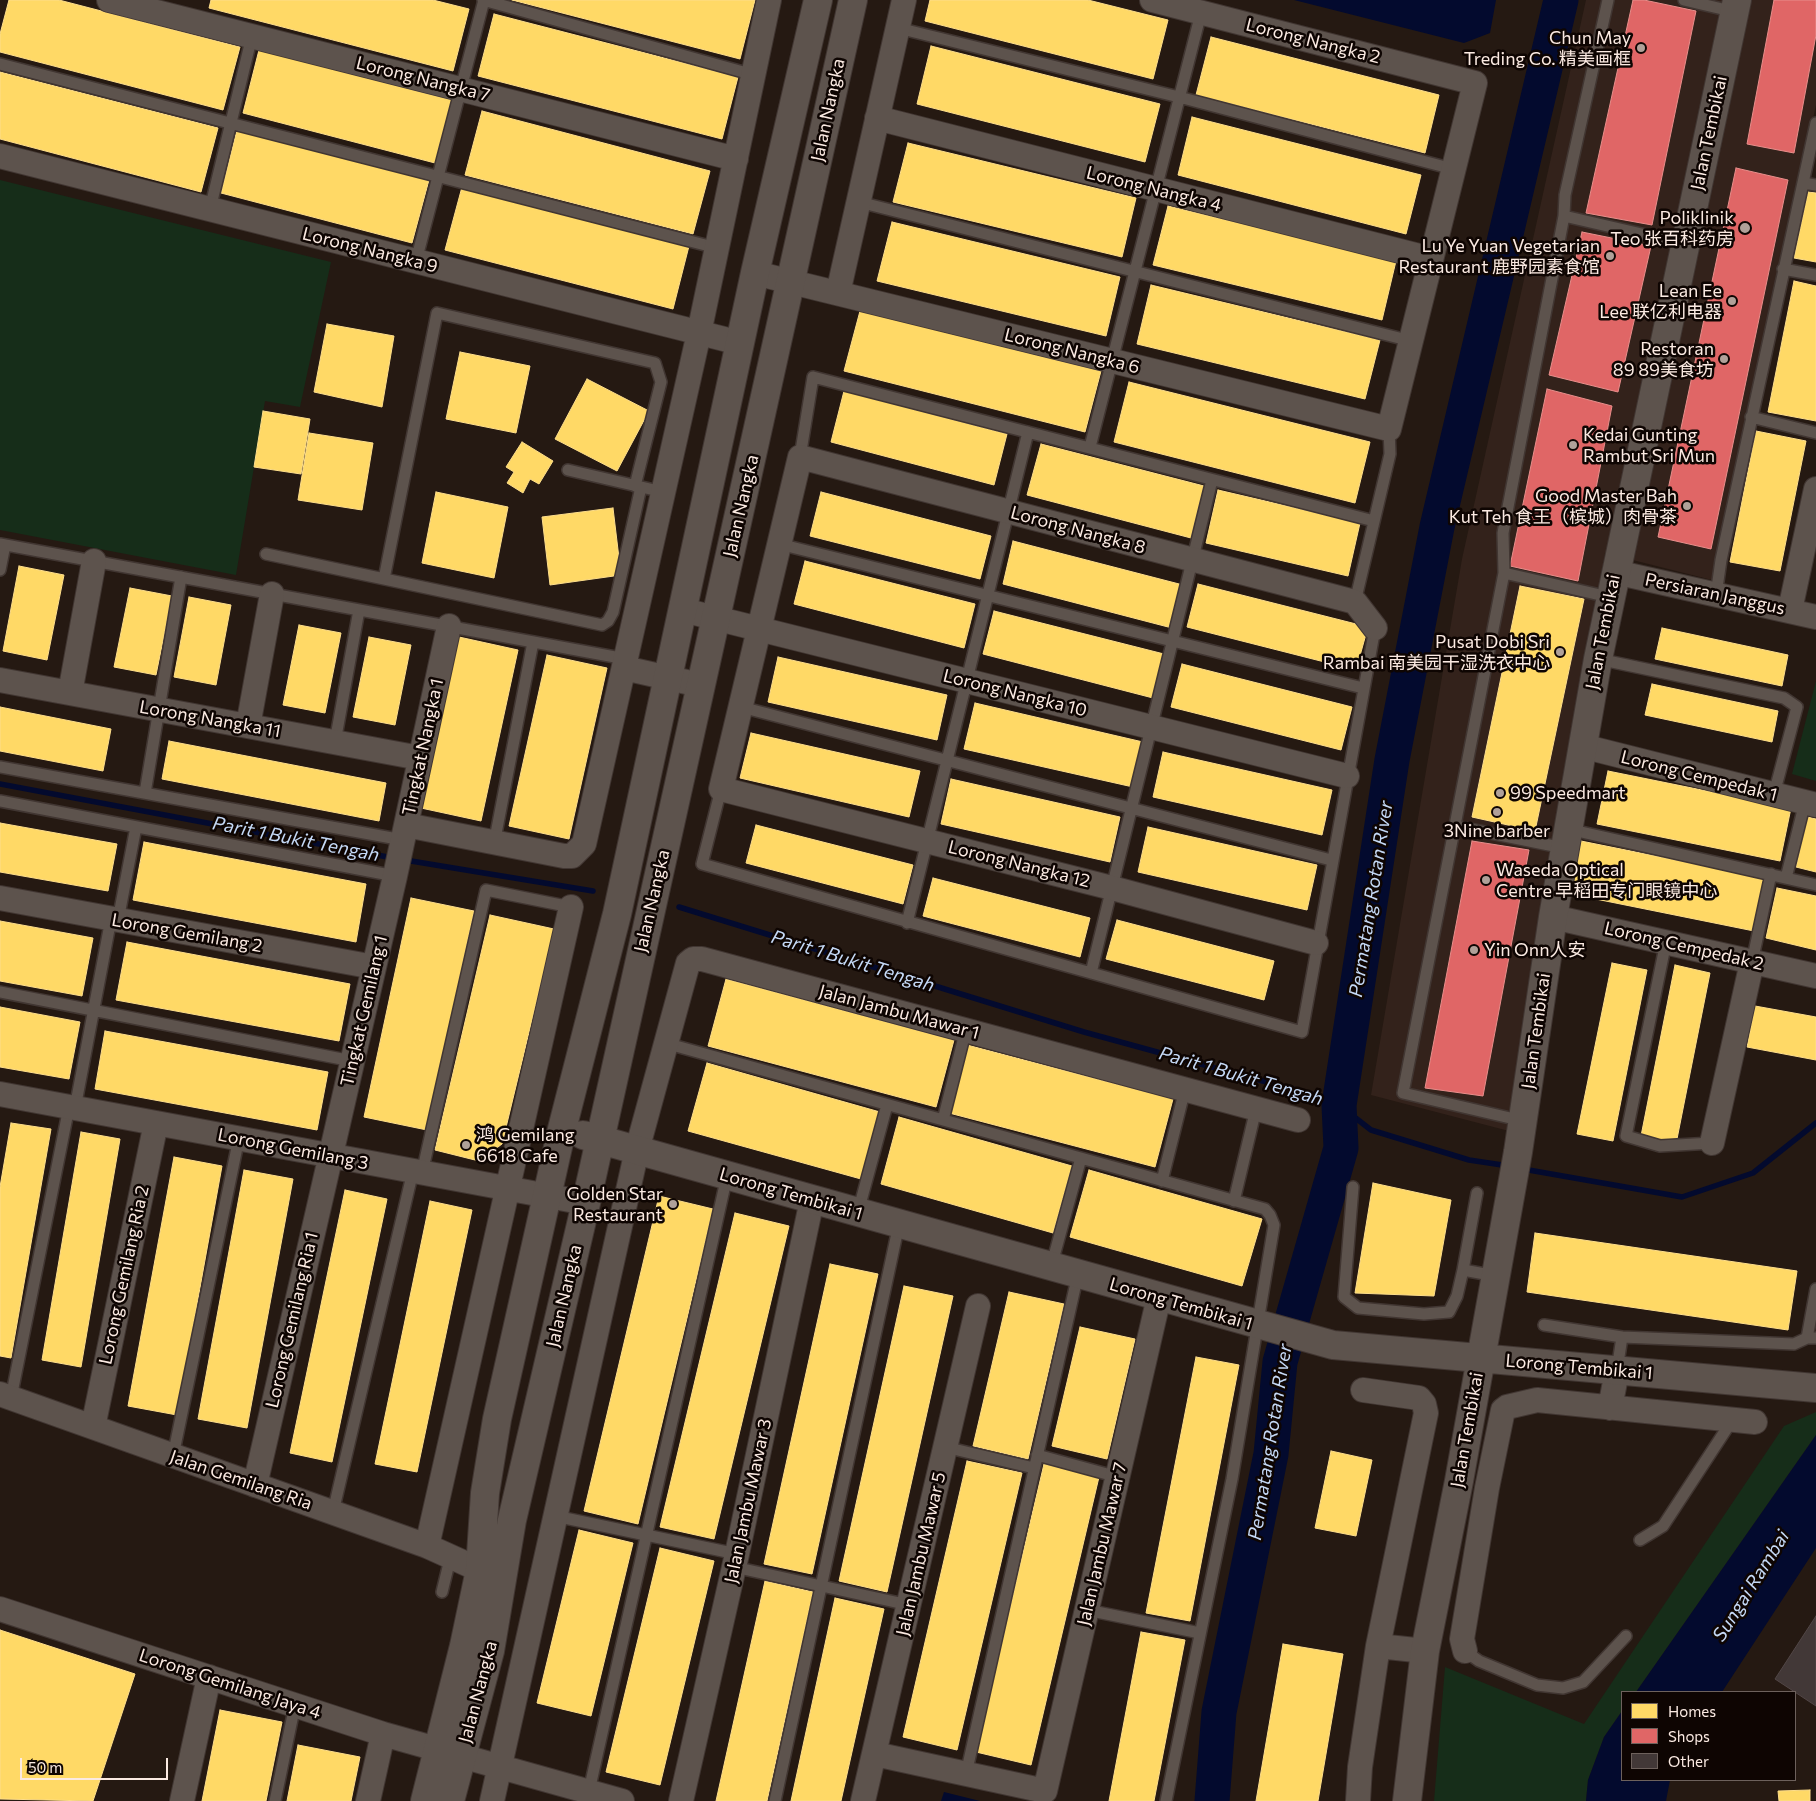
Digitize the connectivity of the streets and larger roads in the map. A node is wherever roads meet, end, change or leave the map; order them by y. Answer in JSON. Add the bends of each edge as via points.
{"nodes":[{"id":1,"x":109,"y":0,"type":"edge"},
{"id":2,"x":770,"y":0,"type":"edge"},
{"id":3,"x":818,"y":0,"type":"edge"},
{"id":4,"x":852,"y":0,"type":"edge"},
{"id":5,"x":904,"y":0,"type":"edge"},
{"id":6,"x":1152,"y":0,"type":"edge"},
{"id":7,"x":1736,"y":6,"type":"edge"},
{"id":8,"x":170,"y":8,"type":"edge"},
{"id":9,"x":877,"y":118,"type":"junction"},
{"id":10,"x":0,"y":156,"type":"edge"},
{"id":11,"x":736,"y":159,"type":"junction"},
{"id":12,"x":1431,"y":259,"type":"junction"},
{"id":13,"x":755,"y":273,"type":"junction"},
{"id":14,"x":791,"y":281,"type":"junction"},
{"id":15,"x":838,"y":293,"type":"junction"},
{"id":16,"x":699,"y":333,"type":"junction"},
{"id":17,"x":740,"y":343,"type":"junction"},
{"id":18,"x":1816,"y":489,"type":"edge"},
{"id":19,"x":1812,"y":525,"type":"edge"},
{"id":20,"x":94,"y":561,"type":"road end"},
{"id":21,"x":1612,"y":585,"type":"junction"},
{"id":22,"x":272,"y":594,"type":"road end"},
{"id":23,"x":683,"y":610,"type":"junction"},
{"id":24,"x":1790,"y":610,"type":"junction"},
{"id":25,"x":1816,"y":617,"type":"edge"},
{"id":26,"x":715,"y":618,"type":"junction"},
{"id":27,"x":449,"y":626,"type":"road end"},
{"id":28,"x":1374,"y":628,"type":"road end"},
{"id":29,"x":759,"y":630,"type":"junction"},
{"id":30,"x":625,"y":663,"type":"junction"},
{"id":31,"x":668,"y":678,"type":"junction"},
{"id":32,"x":0,"y":680,"type":"edge"},
{"id":33,"x":700,"y":685,"type":"junction"},
{"id":34,"x":70,"y":693,"type":"junction"},
{"id":35,"x":248,"y":726,"type":"junction"},
{"id":36,"x":1582,"y":746,"type":"junction"},
{"id":37,"x":420,"y":758,"type":"junction"},
{"id":38,"x":1347,"y":776,"type":"road end"},
{"id":39,"x":1811,"y":804,"type":"edge"},
{"id":40,"x":400,"y":851,"type":"junction"},
{"id":41,"x":0,"y":898,"type":"edge"},
{"id":42,"x":571,"y":907,"type":"road end"},
{"id":43,"x":1553,"y":917,"type":"junction"},
{"id":44,"x":1316,"y":943,"type":"road end"},
{"id":45,"x":1752,"y":962,"type":"junction"},
{"id":46,"x":374,"y":967,"type":"junction"},
{"id":47,"x":1816,"y":976,"type":"edge"},
{"id":48,"x":0,"y":1094,"type":"edge"},
{"id":49,"x":1298,"y":1120,"type":"dead end"},
{"id":50,"x":156,"y":1123,"type":"junction"},
{"id":51,"x":562,"y":1129,"type":"junction"},
{"id":52,"x":600,"y":1140,"type":"junction"},
{"id":53,"x":1712,"y":1143,"type":"road end"},
{"id":54,"x":637,"y":1150,"type":"junction"},
{"id":55,"x":330,"y":1156,"type":"junction"},
{"id":56,"x":507,"y":1189,"type":"junction"},
{"id":57,"x":548,"y":1195,"type":"junction"},
{"id":58,"x":812,"y":1200,"type":"junction"},
{"id":59,"x":586,"y":1203,"type":"junction"},
{"id":60,"x":1159,"y":1297,"type":"junction"},
{"id":61,"x":978,"y":1306,"type":"dead end"},
{"id":62,"x":1480,"y":1358,"type":"junction"},
{"id":63,"x":1617,"y":1370,"type":"junction"},
{"id":64,"x":1815,"y":1388,"type":"edge"},
{"id":65,"x":1363,"y":1390,"type":"dead end"},
{"id":66,"x":6,"y":1396,"type":"edge"},
{"id":67,"x":1610,"y":1408,"type":"junction"},
{"id":68,"x":1744,"y":1421,"type":"road end"},
{"id":69,"x":93,"y":1427,"type":"junction"},
{"id":70,"x":1459,"y":1481,"type":"junction"},
{"id":71,"x":254,"y":1485,"type":"junction"},
{"id":72,"x":1487,"y":1488,"type":"junction"},
{"id":73,"x":427,"y":1546,"type":"junction"},
{"id":74,"x":480,"y":1570,"type":"junction"},
{"id":75,"x":1436,"y":1597,"type":"junction"},
{"id":76,"x":1468,"y":1604,"type":"junction"},
{"id":77,"x":0,"y":1609,"type":"edge"},
{"id":78,"x":1378,"y":1646,"type":"junction"},
{"id":79,"x":1425,"y":1651,"type":"junction"},
{"id":80,"x":1465,"y":1651,"type":"road end"},
{"id":81,"x":209,"y":1677,"type":"junction"},
{"id":82,"x":383,"y":1734,"type":"junction"},
{"id":83,"x":450,"y":1752,"type":"junction"},
{"id":84,"x":874,"y":1754,"type":"junction"},
{"id":85,"x":499,"y":1766,"type":"junction"},
{"id":86,"x":1049,"y":1796,"type":"edge"},
{"id":87,"x":182,"y":1801,"type":"edge"},
{"id":88,"x":368,"y":1801,"type":"edge"},
{"id":89,"x":425,"y":1801,"type":"edge"},
{"id":90,"x":450,"y":1801,"type":"edge"},
{"id":91,"x":492,"y":1801,"type":"edge"},
{"id":92,"x":622,"y":1801,"type":"edge"},
{"id":93,"x":681,"y":1801,"type":"edge"},
{"id":94,"x":863,"y":1801,"type":"edge"},
{"id":95,"x":1358,"y":1801,"type":"edge"},
{"id":96,"x":1407,"y":1801,"type":"edge"}],
"edges":[{"from":1,"to":8,"type":"street","name":"Lorong Nangka 7"},
{"from":2,"to":11,"type":"street"},
{"from":3,"to":13,"type":"street","name":"Jalan Nangka"},
{"from":4,"to":14,"type":"street","name":"Jalan Nangka"},
{"from":5,"to":9,"type":"street"},
{"from":6,"to":12,"type":"street","name":"Lorong Nangka 2","via":[[1475,83]]},
{"from":7,"to":21,"type":"street","name":"Jalan Tembikai"},
{"from":8,"to":11,"type":"street","name":"Lorong Nangka 7","via":[[252,36]]},
{"from":9,"to":12,"type":"street","name":"Lorong Nangka 4"},
{"from":9,"to":15,"type":"street"},
{"from":10,"to":16,"type":"street","name":"Lorong Nangka 9"},
{"from":11,"to":16,"type":"street"},
{"from":12,"to":15,"type":"street","name":"Lorong Nangka 6","via":[[1389,429]]},
{"from":13,"to":14,"type":"street","name":"Lorong Nangka 6"},
{"from":13,"to":17,"type":"street","name":"Jalan Nangka"},
{"from":14,"to":15,"type":"street","name":"Lorong Nangka 6"},
{"from":14,"to":26,"type":"street","name":"Jalan Nangka"},
{"from":16,"to":17,"type":"street","name":"Lorong Nangka 9"},
{"from":16,"to":30,"type":"street","via":[[646,488]]},
{"from":17,"to":23,"type":"street","name":"Jalan Nangka"},
{"from":18,"to":19,"type":"street"},
{"from":19,"to":24,"type":"street"},
{"from":20,"to":34,"type":"street"},
{"from":21,"to":24,"type":"street","name":"Persiaran Janggus","via":[[1716,595]]},
{"from":21,"to":36,"type":"street","name":"Jalan Tembikai"},
{"from":22,"to":35,"type":"street"},
{"from":23,"to":26,"type":"street","name":"Lorong Nangka 10"},
{"from":23,"to":31,"type":"street","name":"Jalan Nangka"},
{"from":24,"to":25,"type":"street","name":"Persiaran Janggus"},
{"from":26,"to":29,"type":"street","name":"Lorong Nangka 10"},
{"from":26,"to":33,"type":"street","name":"Jalan Nangka"},
{"from":27,"to":37,"type":"street","name":"Tingkat Nangka 1"},
{"from":28,"to":29,"type":"street","name":"Lorong Nangka 8","via":[[1355,602],[800,457]]},
{"from":29,"to":38,"type":"street","name":"Lorong Nangka 10"},
{"from":29,"to":44,"type":"street","name":"Lorong Nangka 12","via":[[721,789]]},
{"from":30,"to":31,"type":"street"},
{"from":30,"to":40,"type":"street","via":[[586,835],[579,851],[572,856],[564,856],[494,844]]},
{"from":31,"to":33,"type":"street"},
{"from":31,"to":51,"type":"street","name":"Jalan Nangka","via":[[618,914]]},
{"from":32,"to":34,"type":"street","name":"Lorong Nangka 11"},
{"from":33,"to":52,"type":"street","name":"Jalan Nangka"},
{"from":34,"to":35,"type":"street","name":"Lorong Nangka 11"},
{"from":35,"to":37,"type":"street","name":"Lorong Nangka 11"},
{"from":36,"to":39,"type":"street","name":"Lorong Cempedak 1"},
{"from":36,"to":43,"type":"street","name":"Jalan Tembikai"},
{"from":37,"to":40,"type":"street","name":"Tingkat Nangka 1"},
{"from":40,"to":46,"type":"street","name":"Tingkat Gemilang 1"},
{"from":41,"to":46,"type":"street","name":"Lorong Gemilang 2"},
{"from":42,"to":56,"type":"street"},
{"from":43,"to":45,"type":"street","name":"Lorong Cempedak 2"},
{"from":43,"to":62,"type":"street","name":"Jalan Tembikai","via":[[1518,1152]]},
{"from":45,"to":47,"type":"street","name":"Lorong Cempedak 2"},
{"from":45,"to":53,"type":"street"},
{"from":46,"to":55,"type":"street","name":"Tingkat Gemilang 1"},
{"from":48,"to":50,"type":"street","name":"Lorong Gemilang 3"},
{"from":49,"to":54,"type":"street","name":"Jalan Jambu Mawar 1","via":[[702,959],[693,960],[685,969]]},
{"from":50,"to":55,"type":"street","name":"Lorong Gemilang 3"},
{"from":50,"to":69,"type":"street","name":"Lorong Gemilang Ria 2"},
{"from":51,"to":52,"type":"street","name":"Lorong Tembikai 1"},
{"from":51,"to":57,"type":"street","name":"Jalan Nangka"},
{"from":52,"to":54,"type":"street","name":"Lorong Tembikai 1"},
{"from":52,"to":59,"type":"street","name":"Jalan Nangka"},
{"from":54,"to":58,"type":"street","name":"Lorong Tembikai 1"},
{"from":54,"to":85,"type":"street","name":"Jalan Jambu Mawar 1"},
{"from":55,"to":56,"type":"street","name":"Lorong Gemilang 3"},
{"from":55,"to":71,"type":"street","name":"Lorong Gemilang Ria 1"},
{"from":56,"to":57,"type":"street","name":"Lorong Gemilang 3"},
{"from":56,"to":73,"type":"street"},
{"from":57,"to":59,"type":"street","name":"Lorong Gemilang 3"},
{"from":57,"to":74,"type":"street","name":"Jalan Nangka","via":[[497,1419],[484,1493]]},
{"from":58,"to":60,"type":"street","name":"Lorong Tembikai 1"},
{"from":58,"to":93,"type":"street","name":"Jalan Jambu Mawar 3"},
{"from":59,"to":83,"type":"street","name":"Jalan Nangka","via":[[512,1520],[490,1651]]},
{"from":60,"to":62,"type":"street","name":"Lorong Tembikai 1","via":[[1333,1345]]},
{"from":60,"to":86,"type":"street","name":"Jalan Jambu Mawar 7","via":[[1087,1610]]},
{"from":61,"to":84,"type":"street","name":"Jalan Jambu Mawar 5"},
{"from":62,"to":63,"type":"street","name":"Lorong Tembikai 1"},
{"from":62,"to":70,"type":"street","name":"Jalan Tembikai"},
{"from":63,"to":64,"type":"street","name":"Lorong Tembikai 1"},
{"from":63,"to":67,"type":"street"},
{"from":65,"to":78,"type":"street","via":[[1419,1398],[1426,1413]]},
{"from":66,"to":69,"type":"street","name":"Jalan Gemilang Ria"},
{"from":67,"to":68,"type":"street"},
{"from":67,"to":72,"type":"street","via":[[1537,1400],[1507,1407],[1502,1416]]},
{"from":69,"to":71,"type":"street","name":"Jalan Gemilang Ria"},
{"from":70,"to":72,"type":"street"},
{"from":70,"to":75,"type":"street","name":"Jalan Tembikai"},
{"from":71,"to":73,"type":"street","name":"Jalan Gemilang Ria"},
{"from":72,"to":76,"type":"street"},
{"from":73,"to":74,"type":"street","name":"Jalan Gemilang Ria"},
{"from":74,"to":83,"type":"street","name":"Jalan Nangka","via":[[464,1646]]},
{"from":75,"to":76,"type":"street"},
{"from":75,"to":79,"type":"street","name":"Jalan Tembikai"},
{"from":76,"to":80,"type":"street","via":[[1462,1639]]},
{"from":77,"to":81,"type":"street","name":"Lorong Gemilang Jaya 4"},
{"from":78,"to":79,"type":"street"},
{"from":78,"to":95,"type":"street"},
{"from":79,"to":96,"type":"street","name":"Jalan Tembikai"},
{"from":81,"to":82,"type":"street","name":"Lorong Gemilang Jaya 4"},
{"from":81,"to":87,"type":"street"},
{"from":82,"to":83,"type":"street","name":"Lorong Gemilang Jaya 4"},
{"from":82,"to":88,"type":"street"},
{"from":83,"to":85,"type":"street","name":"Lorong Gemilang Jaya 4"},
{"from":83,"to":89,"type":"street","name":"Jalan Nangka"},
{"from":83,"to":90,"type":"street","name":"Jalan Nangka"},
{"from":84,"to":86,"type":"street"},
{"from":84,"to":94,"type":"street","name":"Jalan Jambu Mawar 5"},
{"from":85,"to":91,"type":"street","name":"Jalan Jambu Mawar 1"},
{"from":85,"to":92,"type":"street","name":"Lorong Gemilang Jaya 4"}]}
